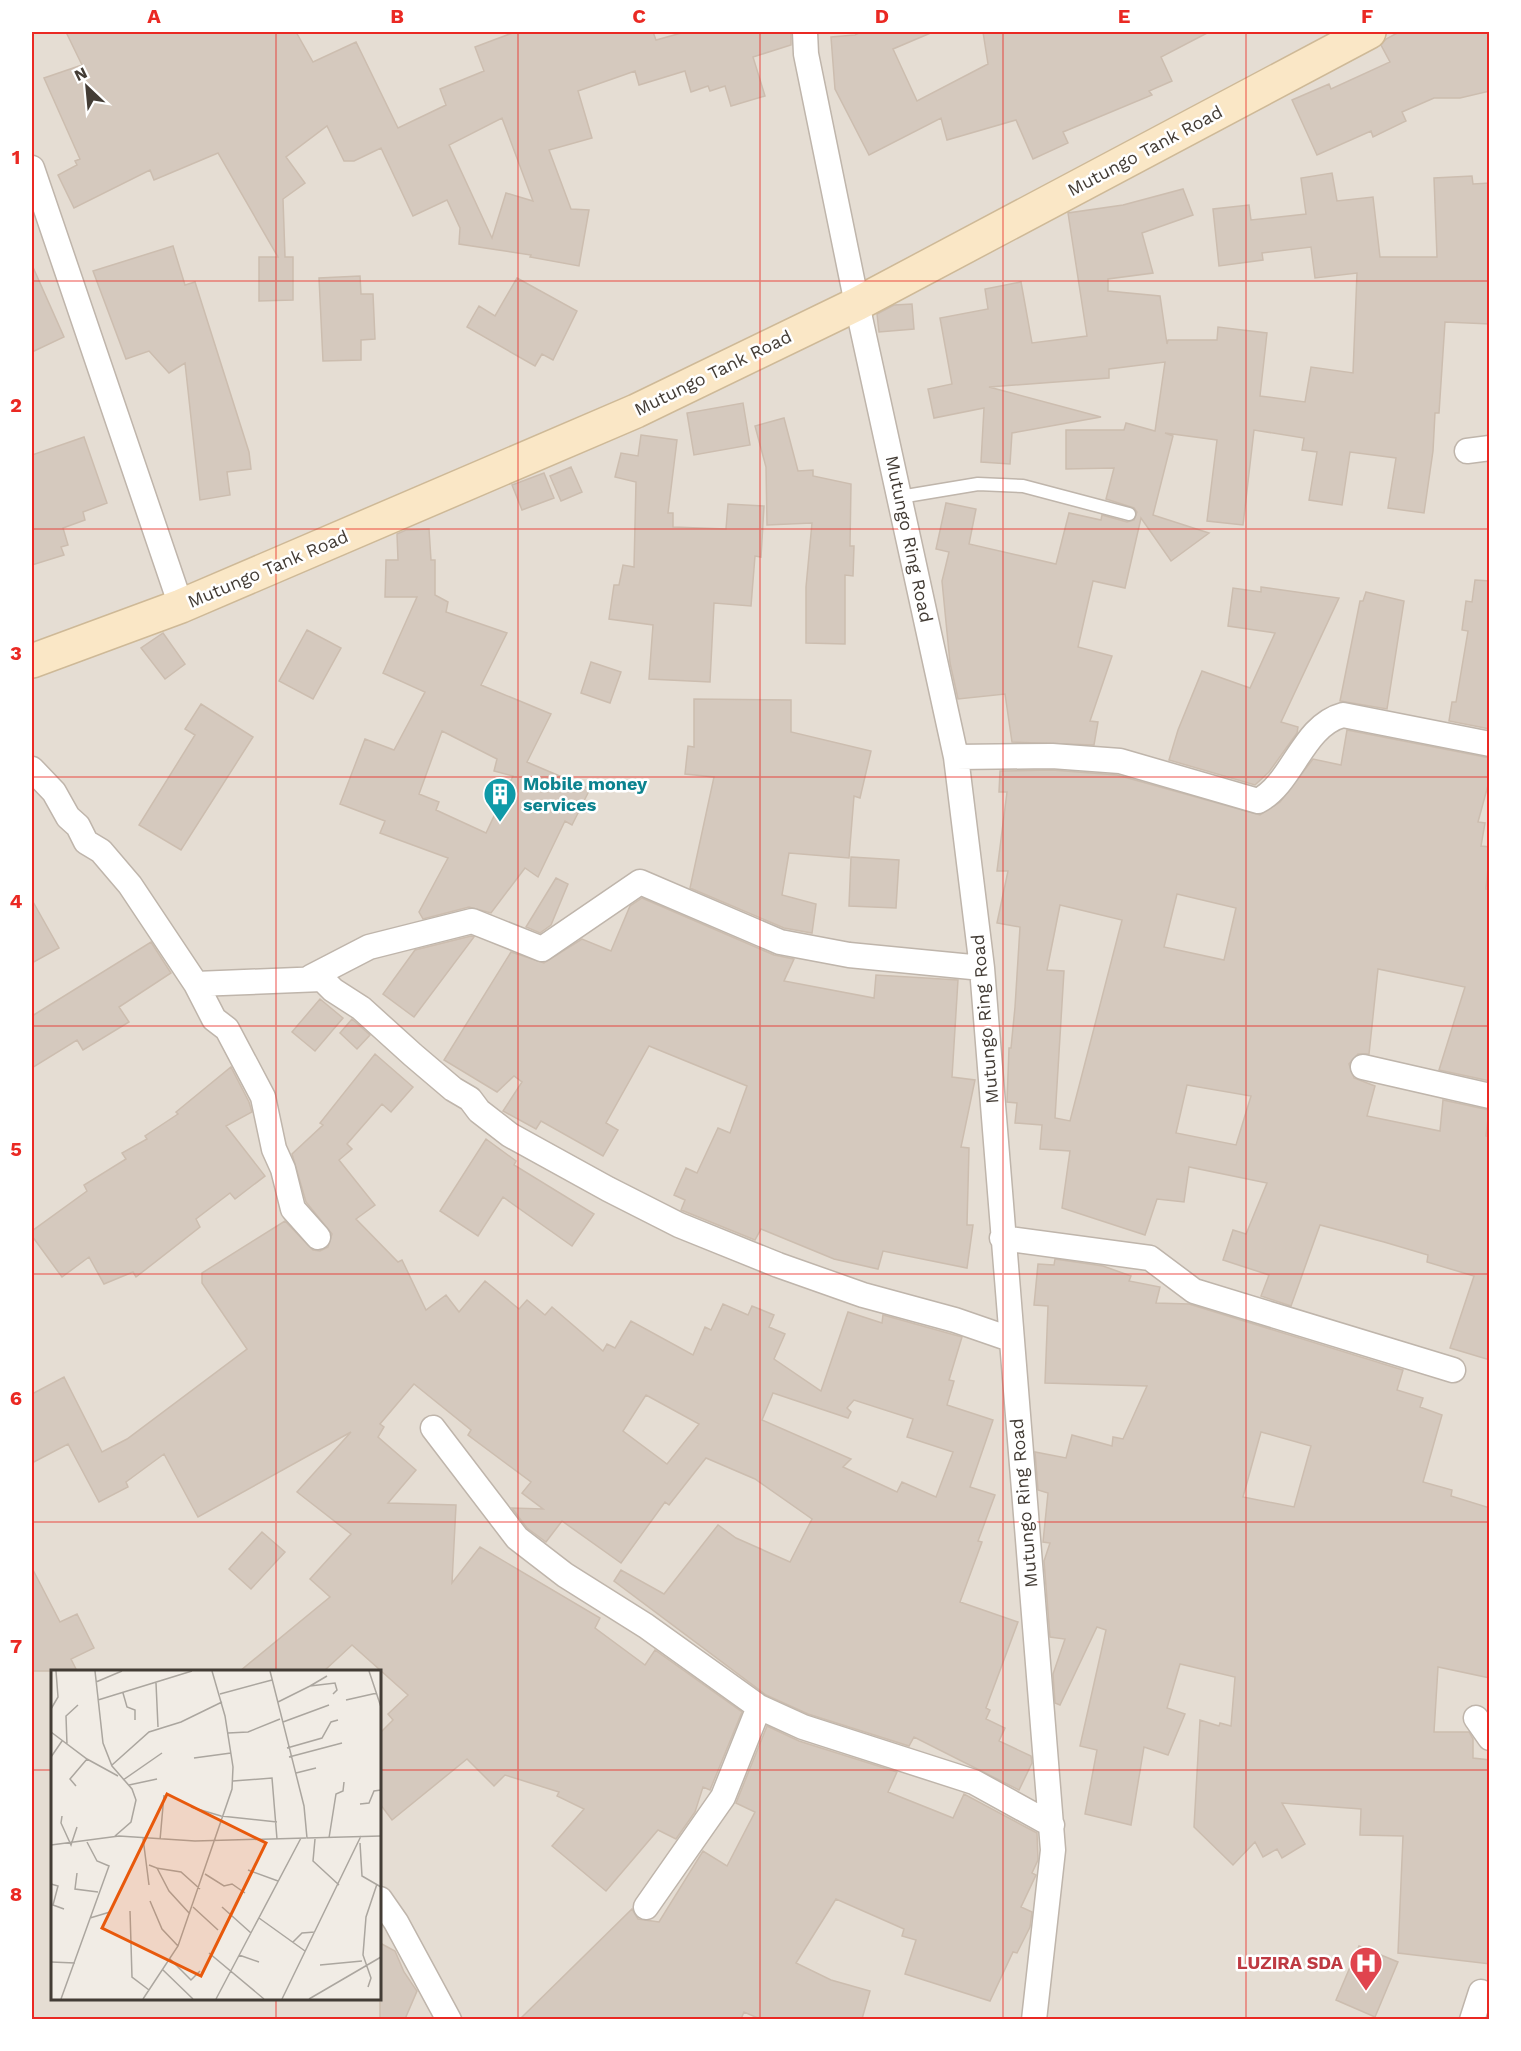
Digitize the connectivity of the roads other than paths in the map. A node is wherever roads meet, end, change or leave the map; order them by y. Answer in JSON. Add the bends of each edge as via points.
{"nodes":[{"id":1,"x":805,"y":32,"type":"edge"},
{"id":2,"x":1370,"y":32,"type":"edge"},
{"id":3,"x":32,"y":168,"type":"edge"},
{"id":4,"x":857,"y":304,"type":"junction"},
{"id":5,"x":900,"y":497,"type":"junction"},
{"id":6,"x":1129,"y":514,"type":"dead end"},
{"id":7,"x":181,"y":606,"type":"junction"},
{"id":8,"x":32,"y":661,"type":"edge"},
{"id":9,"x":1490,"y":744,"type":"edge"},
{"id":10,"x":956,"y":758,"type":"junction"},
{"id":11,"x":32,"y":769,"type":"edge"},
{"id":12,"x":982,"y":968,"type":"junction"},
{"id":13,"x":311,"y":977,"type":"junction"},
{"id":14,"x":196,"y":984,"type":"junction"},
{"id":15,"x":1363,"y":1067,"type":"dead end"},
{"id":16,"x":1490,"y":1096,"type":"edge"},
{"id":17,"x":318,"y":1237,"type":"dead end"},
{"id":18,"x":1002,"y":1238,"type":"junction"},
{"id":19,"x":1010,"y":1339,"type":"junction"},
{"id":20,"x":1453,"y":1370,"type":"dead end"},
{"id":21,"x":433,"y":1428,"type":"dead end"},
{"id":22,"x":759,"y":1707,"type":"junction"},
{"id":23,"x":1476,"y":1718,"type":"dead end"},
{"id":24,"x":1490,"y":1738,"type":"edge"},
{"id":25,"x":1052,"y":1825,"type":"junction"},
{"id":26,"x":381,"y":1900,"type":"edge"},
{"id":27,"x":646,"y":1907,"type":"dead end"},
{"id":28,"x":1481,"y":1992,"type":"dead end"},
{"id":29,"x":449,"y":2019,"type":"edge"},
{"id":30,"x":1034,"y":2019,"type":"edge"},
{"id":31,"x":1472,"y":2019,"type":"edge"}],
"edges":[{"from":1,"to":4,"type":"street","name":"Mutungo Ring Road","via":[[806,54]]},
{"from":2,"to":4,"type":"street","name":"Mutungo Tank Road"},
{"from":3,"to":7,"type":"street"},
{"from":4,"to":5,"type":"street","name":"Mutungo Ring Road"},
{"from":4,"to":7,"type":"street","name":"Mutungo Tank Road","via":[[636,411]]},
{"from":5,"to":6,"type":"lane","via":[[978,484],[1023,486]]},
{"from":5,"to":10,"type":"street","name":"Mutungo Ring Road"},
{"from":7,"to":8,"type":"street","name":"Mutungo Tank Road"},
{"from":9,"to":10,"type":"street","via":[[1343,715],[1330,718],[1269,795],[1258,801],[1120,761],[1052,756]]},
{"from":10,"to":12,"type":"street","name":"Mutungo Ring Road"},
{"from":11,"to":14,"type":"street","via":[[54,792],[86,842],[100,851],[130,885]]},
{"from":12,"to":13,"type":"street","via":[[849,955],[780,942],[640,882],[542,949],[472,921],[369,947]]},
{"from":12,"to":18,"type":"street","name":"Mutungo Ring Road"},
{"from":13,"to":14,"type":"street"},
{"from":13,"to":19,"type":"street","via":[[322,979],[361,1008],[510,1135],[608,1189],[679,1225],[778,1265],[862,1295]]},
{"from":14,"to":17,"type":"street","via":[[214,1019],[227,1029],[263,1097],[273,1149],[283,1169],[293,1209]]},
{"from":15,"to":16,"type":"street"},
{"from":18,"to":19,"type":"street","name":"Mutungo Ring Road"},
{"from":18,"to":20,"type":"street","via":[[1150,1258],[1194,1291]]},
{"from":19,"to":25,"type":"street","name":"Mutungo Ring Road"},
{"from":21,"to":22,"type":"street","via":[[517,1538]]},
{"from":22,"to":25,"type":"street","via":[[803,1727],[974,1782]]},
{"from":22,"to":27,"type":"street","via":[[723,1797]]},
{"from":23,"to":24,"type":"street"},
{"from":25,"to":30,"type":"street","name":"Mutungo Ring Road","via":[[1053,1850]]},
{"from":26,"to":29,"type":"street"},
{"from":28,"to":31,"type":"street"}]}
